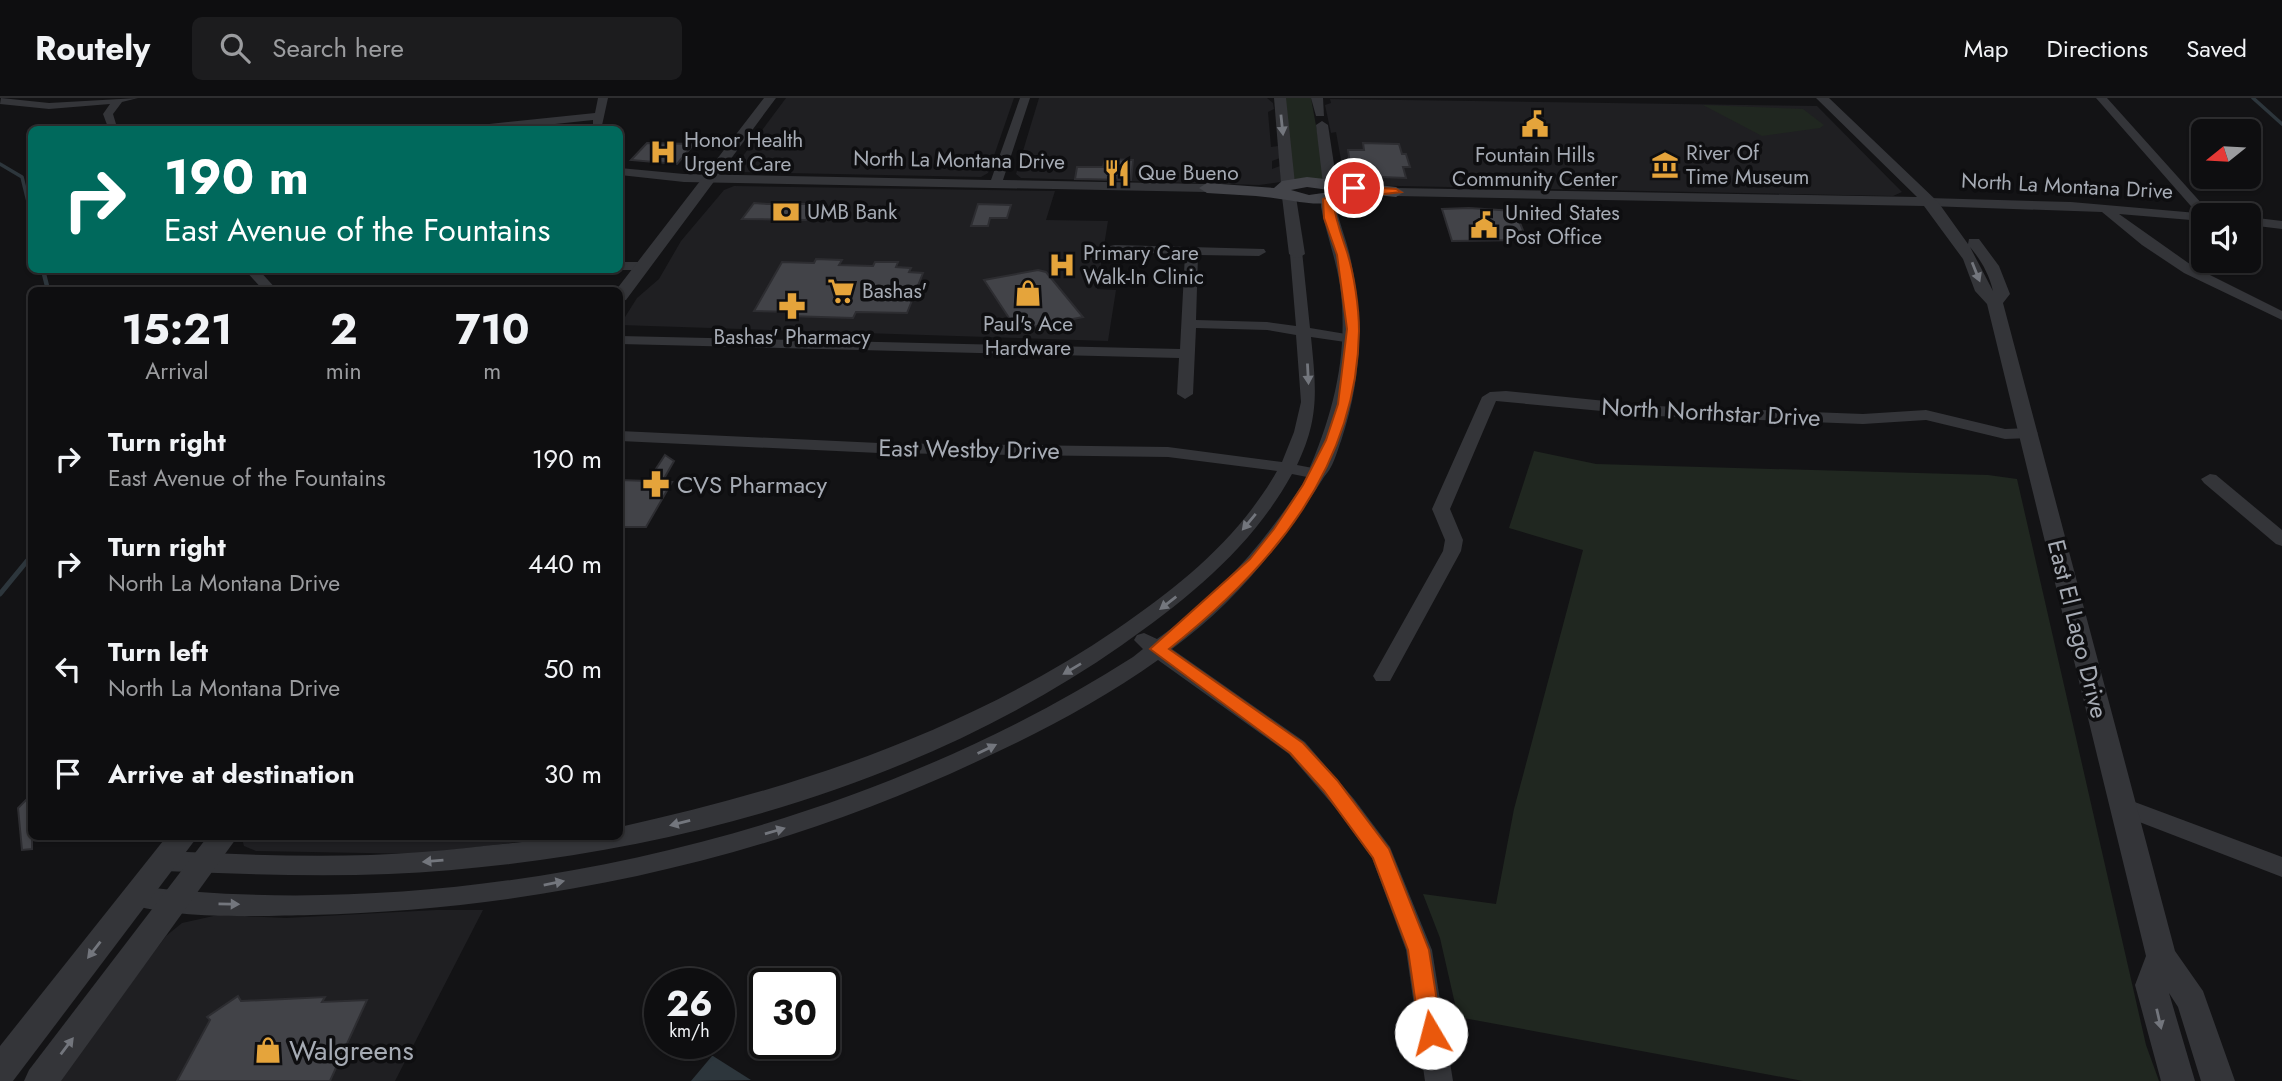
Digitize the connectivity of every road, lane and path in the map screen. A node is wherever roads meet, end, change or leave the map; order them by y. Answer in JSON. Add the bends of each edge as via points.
{"nodes":[{"id":1,"x":133,"y":98,"type":"edge"},
{"id":2,"x":603,"y":98,"type":"edge"},
{"id":3,"x":770,"y":98,"type":"edge"},
{"id":4,"x":1026,"y":98,"type":"edge"},
{"id":5,"x":1280,"y":98,"type":"edge"},
{"id":6,"x":1317,"y":98,"type":"edge"},
{"id":7,"x":1822,"y":98,"type":"edge"},
{"id":8,"x":2101,"y":98,"type":"edge"},
{"id":9,"x":119,"y":99,"type":"edge"},
{"id":10,"x":0,"y":102,"type":"edge"},
{"id":11,"x":13,"y":105,"type":"junction"},
{"id":12,"x":0,"y":110,"type":"edge"},
{"id":13,"x":600,"y":116,"type":"junction"},
{"id":14,"x":111,"y":126,"type":"edge"},
{"id":15,"x":500,"y":126,"type":"edge"},
{"id":16,"x":598,"y":126,"type":"edge"},
{"id":17,"x":623,"y":173,"type":"edge"},
{"id":18,"x":709,"y":177,"type":"junction"},
{"id":19,"x":996,"y":184,"type":"junction"},
{"id":20,"x":1207,"y":188,"type":"joint"},
{"id":21,"x":1286,"y":190,"type":"junction"},
{"id":22,"x":1333,"y":191,"type":"junction"},
{"id":23,"x":1396,"y":192,"type":"joint"},
{"id":24,"x":1928,"y":202,"type":"junction"},
{"id":25,"x":2194,"y":203,"type":"edge"},
{"id":26,"x":2106,"y":209,"type":"junction"},
{"id":27,"x":2191,"y":215,"type":"edge"},
{"id":28,"x":2261,"y":222,"type":"edge"},
{"id":29,"x":2282,"y":225,"type":"edge"},
{"id":30,"x":1115,"y":249,"type":"dead end"},
{"id":31,"x":1192,"y":251,"type":"junction"},
{"id":32,"x":1259,"y":253,"type":"dead end"},
{"id":33,"x":1297,"y":254,"type":"joint"},
{"id":34,"x":623,"y":266,"type":"edge"},
{"id":35,"x":642,"y":266,"type":"junction"},
{"id":36,"x":255,"y":273,"type":"edge"},
{"id":37,"x":267,"y":287,"type":"edge"},
{"id":38,"x":623,"y":292,"type":"edge"},
{"id":39,"x":2282,"y":316,"type":"edge"},
{"id":40,"x":1190,"y":328,"type":"junction"},
{"id":41,"x":1304,"y":332,"type":"junction"},
{"id":42,"x":1352,"y":339,"type":"junction"},
{"id":43,"x":623,"y":340,"type":"edge"},
{"id":44,"x":1188,"y":354,"type":"junction"},
{"id":45,"x":1185,"y":394,"type":"dead end"},
{"id":46,"x":2030,"y":433,"type":"junction"},
{"id":47,"x":623,"y":436,"type":"edge"},
{"id":48,"x":1286,"y":467,"type":"junction"},
{"id":49,"x":1317,"y":474,"type":"junction"},
{"id":50,"x":2210,"y":479,"type":"dead end"},
{"id":51,"x":2282,"y":540,"type":"edge"},
{"id":52,"x":1151,"y":644,"type":"junction"},
{"id":53,"x":1383,"y":676,"type":"dead end"},
{"id":54,"x":885,"y":759,"type":"junction"},
{"id":55,"x":898,"y":788,"type":"junction"},
{"id":56,"x":2124,"y":807,"type":"junction"},
{"id":57,"x":623,"y":836,"type":"edge"},
{"id":58,"x":181,"y":840,"type":"edge"},
{"id":59,"x":221,"y":840,"type":"edge"},
{"id":60,"x":598,"y":840,"type":"edge"},
{"id":61,"x":164,"y":861,"type":"junction"},
{"id":62,"x":204,"y":863,"type":"junction"},
{"id":63,"x":2282,"y":867,"type":"edge"},
{"id":64,"x":136,"y":896,"type":"junction"},
{"id":65,"x":177,"y":902,"type":"junction"},
{"id":66,"x":2161,"y":956,"type":"junction"},
{"id":67,"x":0,"y":1072,"type":"edge"},
{"id":68,"x":41,"y":1081,"type":"edge"},
{"id":69,"x":1439,"y":1081,"type":"edge"},
{"id":70,"x":2178,"y":1081,"type":"edge"},
{"id":71,"x":2218,"y":1081,"type":"edge"}],
"edges":[{"from":1,"to":9,"type":"street"},
{"from":2,"to":13,"type":"street"},
{"from":3,"to":18,"type":"street"},
{"from":4,"to":19,"type":"street"},
{"from":5,"to":21,"type":"street","one_way":true,"via":[[1290,176]]},
{"from":6,"to":22,"type":"street"},
{"from":7,"to":24,"type":"street","name":"East El Lago Drive"},
{"from":8,"to":25,"type":"street"},
{"from":9,"to":11,"type":"street"},
{"from":9,"to":14,"type":"street","via":[[108,114]]},
{"from":10,"to":11,"type":"street"},
{"from":11,"to":12,"type":"street"},
{"from":13,"to":15,"type":"street"},
{"from":13,"to":16,"type":"street"},
{"from":17,"to":18,"type":"street","name":"North La Montana Drive"},
{"from":18,"to":19,"type":"street","name":"North La Montana Drive"},
{"from":18,"to":35,"type":"street"},
{"from":19,"to":20,"type":"street","name":"North La Montana Drive"},
{"from":20,"to":21,"type":"main road","name":"North La Montana Drive"},
{"from":21,"to":22,"type":"main road","name":"North La Montana Drive"},
{"from":21,"to":33,"type":"street"},
{"from":22,"to":23,"type":"main road"},
{"from":22,"to":42,"type":"street","via":[[1330,218],[1342,255]]},
{"from":23,"to":24,"type":"street","name":"North La Montana Drive"},
{"from":24,"to":26,"type":"street","name":"North La Montana Drive"},
{"from":24,"to":46,"type":"street","name":"East El Lago Drive","via":[[1948,214],[1982,250],[2000,285],[2002,294],[1995,302]]},
{"from":26,"to":27,"type":"street","name":"North La Montana Drive"},
{"from":26,"to":39,"type":"street","via":[[2174,264]]},
{"from":28,"to":29,"type":"street"},
{"from":30,"to":31,"type":"street"},
{"from":31,"to":32,"type":"street"},
{"from":31,"to":40,"type":"street"},
{"from":33,"to":41,"type":"street"},
{"from":34,"to":35,"type":"street"},
{"from":35,"to":38,"type":"street"},
{"from":36,"to":37,"type":"street"},
{"from":40,"to":41,"type":"street"},
{"from":40,"to":44,"type":"street"},
{"from":41,"to":42,"type":"street"},
{"from":41,"to":48,"type":"street","one_way":true,"via":[[1309,402],[1305,426]]},
{"from":42,"to":49,"type":"street","via":[[1345,404]]},
{"from":43,"to":44,"type":"street"},
{"from":44,"to":45,"type":"street"},
{"from":46,"to":53,"type":"street","name":"North Northstar Drive","via":[[2005,434],[1926,415],[1863,419],[1656,411],[1496,396],[1485,404],[1441,509],[1454,540],[1452,551]]},
{"from":46,"to":56,"type":"street","name":"East El Lago Drive"},
{"from":47,"to":48,"type":"street","name":"East Westby Drive","via":[[915,449],[1158,451],[1217,454]]},
{"from":48,"to":49,"type":"street","name":"East Westby Drive"},
{"from":48,"to":54,"type":"street","one_way":true,"via":[[1261,508],[1213,564],[1130,632],[1021,698]]},
{"from":49,"to":52,"type":"street","via":[[1256,562],[1200,616]]},
{"from":50,"to":51,"type":"street"},
{"from":55,"to":52,"type":"street","one_way":true,"via":[[1045,720]]},
{"from":52,"to":69,"type":"street","via":[[1297,748],[1382,855],[1419,950]]},
{"from":54,"to":55,"type":"street"},
{"from":54,"to":57,"type":"street","one_way":true,"via":[[726,811]]},
{"from":65,"to":55,"type":"street","one_way":true,"via":[[313,905],[506,891],[717,848]]},
{"from":56,"to":63,"type":"street"},
{"from":56,"to":66,"type":"street","name":"East El Lago Drive"},
{"from":58,"to":61,"type":"street"},
{"from":59,"to":62,"type":"street"},
{"from":60,"to":62,"type":"street","one_way":true,"via":[[500,855],[379,864]]},
{"from":61,"to":62,"type":"street"},
{"from":61,"to":64,"type":"street"},
{"from":62,"to":65,"type":"street"},
{"from":64,"to":65,"type":"street"},
{"from":64,"to":67,"type":"street","one_way":true},
{"from":68,"to":65,"type":"street","one_way":true},
{"from":66,"to":70,"type":"street","name":"East El Lago Drive","one_way":true,"via":[[2151,985]]},
{"from":66,"to":71,"type":"street","name":"East El Lago Drive","via":[[2192,1001]]}]}
